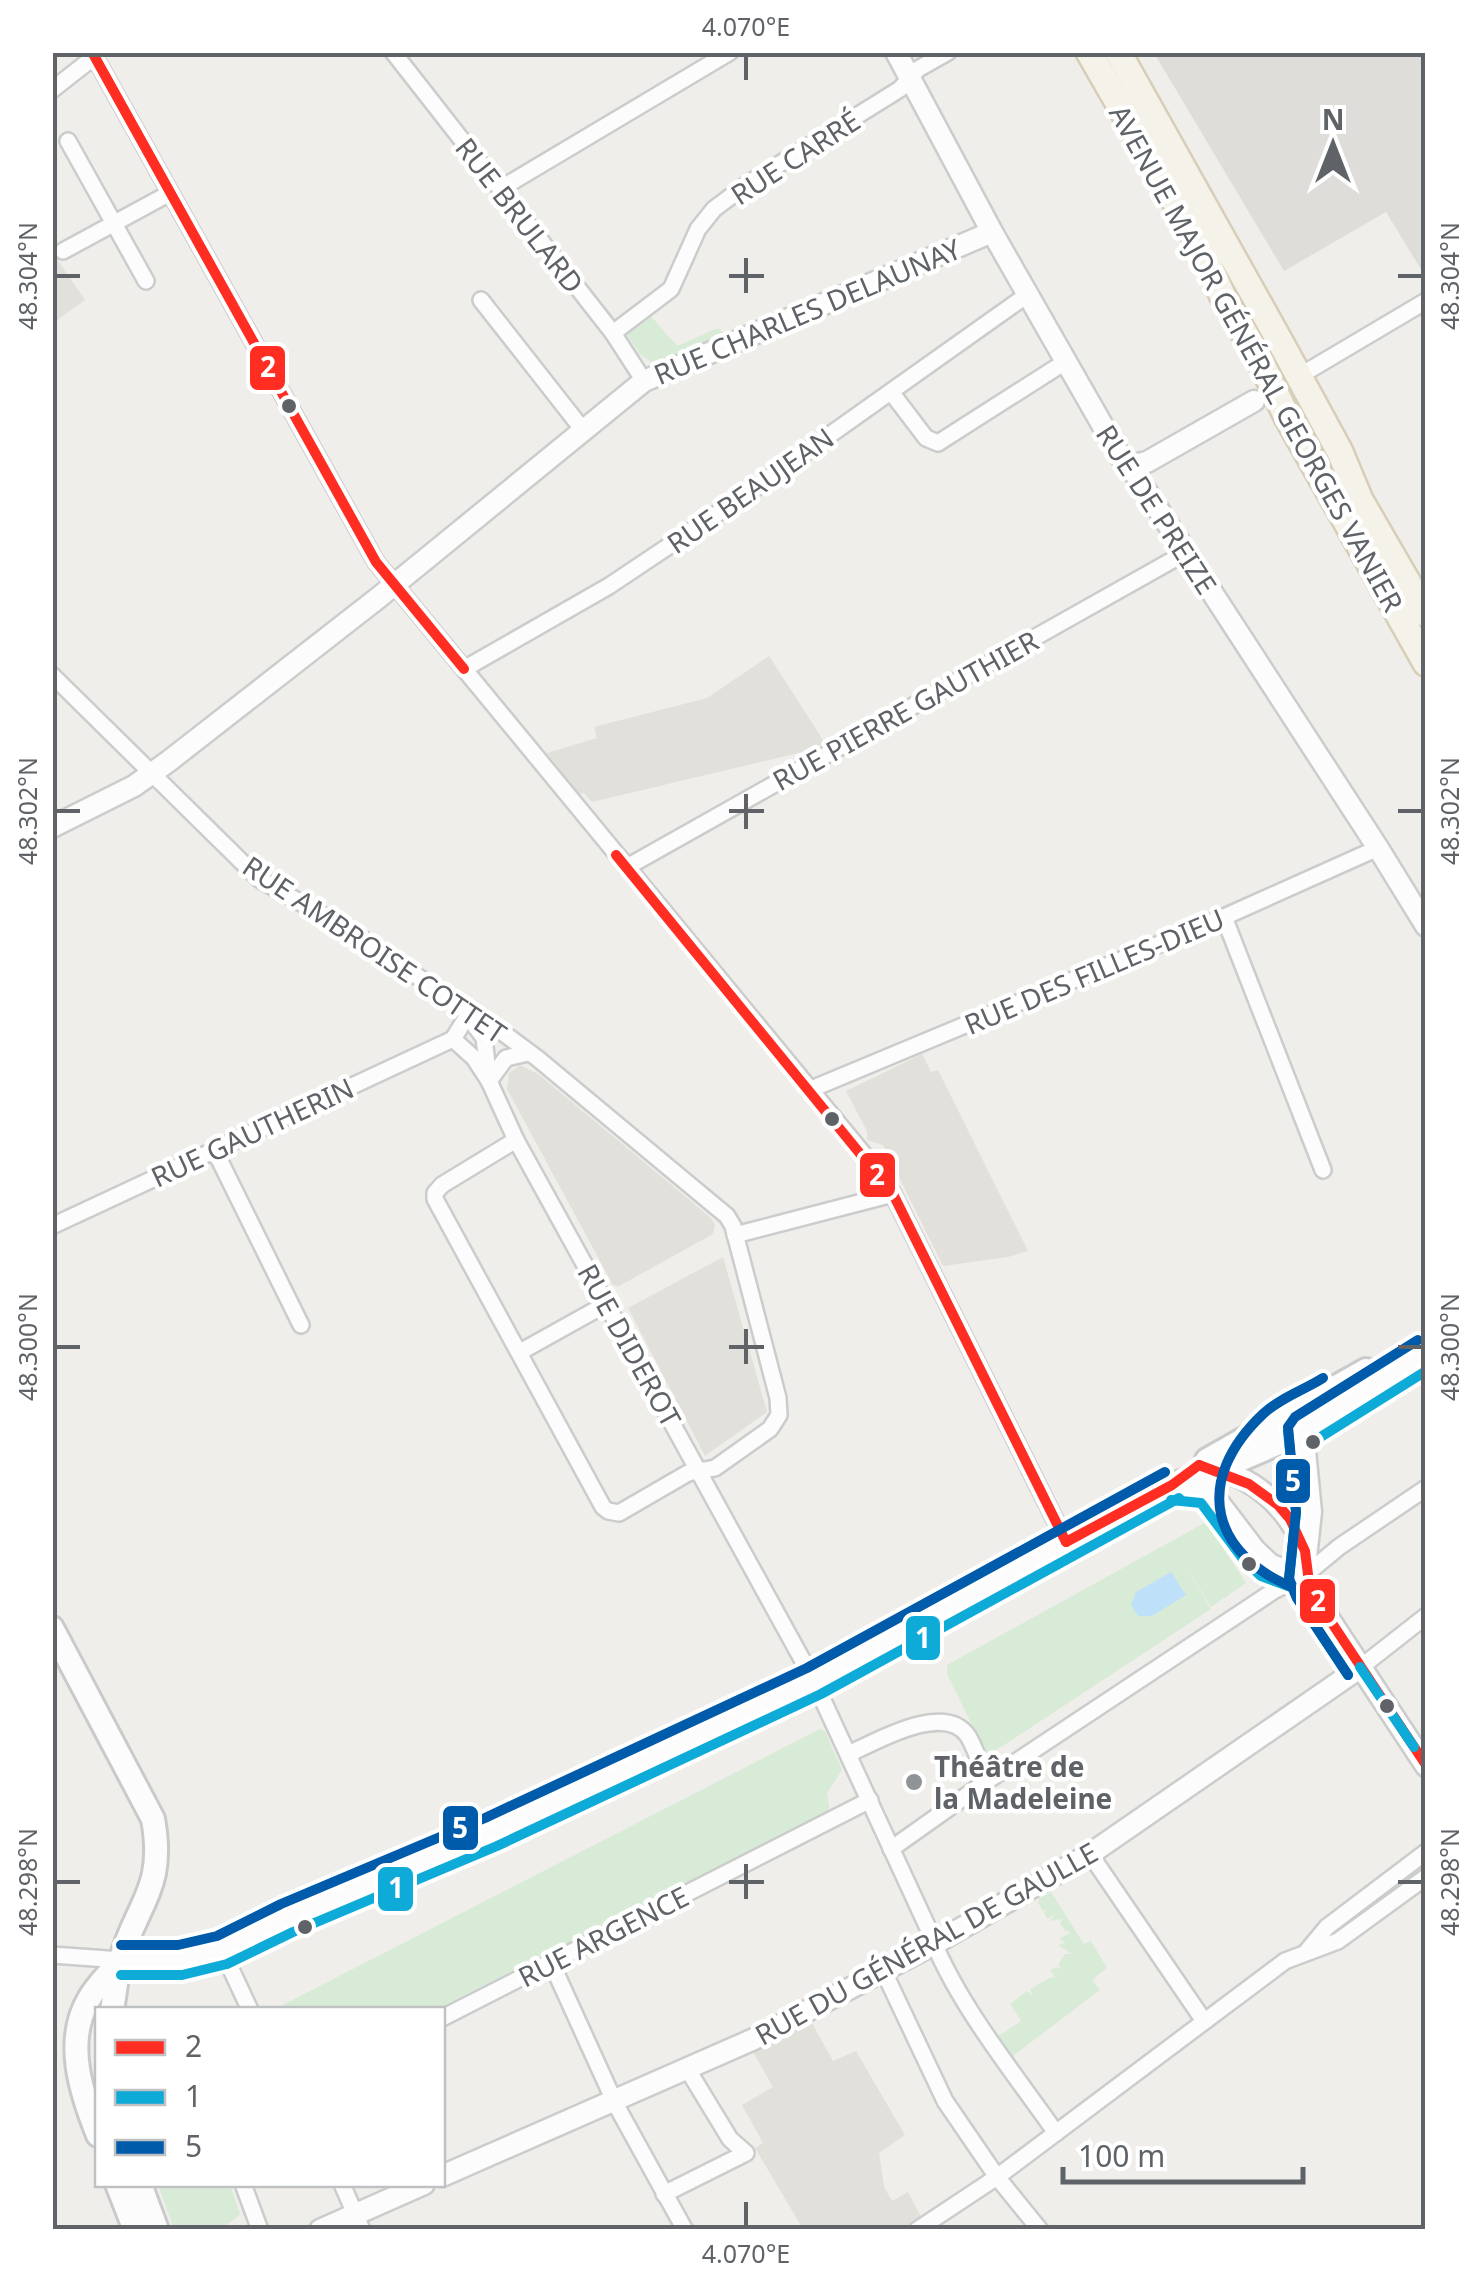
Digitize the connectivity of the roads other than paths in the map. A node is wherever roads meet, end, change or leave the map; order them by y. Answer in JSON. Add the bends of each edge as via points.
{"nodes":[{"id":1,"x":393,"y":52,"type":"edge"},
{"id":2,"x":730,"y":52,"type":"edge"},
{"id":3,"x":896,"y":52,"type":"edge"},
{"id":4,"x":948,"y":52,"type":"edge"},
{"id":5,"x":1089,"y":52,"type":"edge"},
{"id":6,"x":1118,"y":52,"type":"edge"},
{"id":7,"x":93,"y":55,"type":"edge"},
{"id":8,"x":910,"y":78,"type":"junction"},
{"id":9,"x":52,"y":90,"type":"edge"},
{"id":10,"x":68,"y":141,"type":"dead end"},
{"id":11,"x":500,"y":189,"type":"junction"},
{"id":12,"x":170,"y":193,"type":"junction"},
{"id":13,"x":114,"y":224,"type":"junction"},
{"id":14,"x":992,"y":232,"type":"junction"},
{"id":15,"x":63,"y":252,"type":"dead end"},
{"id":16,"x":146,"y":281,"type":"dead end"},
{"id":17,"x":1027,"y":295,"type":"junction"},
{"id":18,"x":481,"y":300,"type":"dead end"},
{"id":19,"x":1426,"y":300,"type":"edge"},
{"id":20,"x":612,"y":332,"type":"junction"},
{"id":21,"x":1064,"y":362,"type":"junction"},
{"id":22,"x":1299,"y":376,"type":"junction"},
{"id":23,"x":644,"y":381,"type":"junction"},
{"id":24,"x":891,"y":392,"type":"junction"},
{"id":25,"x":1263,"y":395,"type":"junction"},
{"id":26,"x":583,"y":430,"type":"junction"},
{"id":27,"x":1130,"y":466,"type":"junction"},
{"id":28,"x":1184,"y":553,"type":"junction"},
{"id":29,"x":394,"y":584,"type":"junction"},
{"id":30,"x":1426,"y":614,"type":"edge"},
{"id":31,"x":1426,"y":663,"type":"edge"},
{"id":32,"x":464,"y":669,"type":"junction"},
{"id":33,"x":52,"y":675,"type":"edge"},
{"id":34,"x":152,"y":773,"type":"junction"},
{"id":35,"x":52,"y":827,"type":"edge"},
{"id":36,"x":1378,"y":848,"type":"junction"},
{"id":37,"x":627,"y":867,"type":"junction"},
{"id":38,"x":1224,"y":917,"type":"junction"},
{"id":39,"x":1426,"y":926,"type":"edge"},
{"id":40,"x":467,"y":1011,"type":"junction"},
{"id":41,"x":453,"y":1039,"type":"junction"},
{"id":42,"x":528,"y":1052,"type":"junction"},
{"id":43,"x":489,"y":1081,"type":"junction"},
{"id":44,"x":809,"y":1090,"type":"junction"},
{"id":45,"x":516,"y":1140,"type":"junction"},
{"id":46,"x":214,"y":1150,"type":"junction"},
{"id":47,"x":1323,"y":1170,"type":"dead end"},
{"id":48,"x":893,"y":1194,"type":"junction"},
{"id":49,"x":52,"y":1226,"type":"edge"},
{"id":50,"x":735,"y":1235,"type":"junction"},
{"id":51,"x":608,"y":1303,"type":"junction"},
{"id":52,"x":301,"y":1325,"type":"dead end"},
{"id":53,"x":1426,"y":1335,"type":"edge"},
{"id":54,"x":520,"y":1352,"type":"junction"},
{"id":55,"x":1426,"y":1352,"type":"edge"},
{"id":56,"x":1274,"y":1424,"type":"junction"},
{"id":57,"x":1303,"y":1430,"type":"junction"},
{"id":58,"x":1226,"y":1467,"type":"junction"},
{"id":59,"x":701,"y":1472,"type":"junction"},
{"id":60,"x":1172,"y":1485,"type":"junction"},
{"id":61,"x":1426,"y":1488,"type":"edge"},
{"id":62,"x":1236,"y":1520,"type":"junction"},
{"id":63,"x":1066,"y":1542,"type":"junction"},
{"id":64,"x":1305,"y":1566,"type":"junction"},
{"id":65,"x":1426,"y":1616,"type":"edge"},
{"id":66,"x":52,"y":1628,"type":"edge"},
{"id":67,"x":1361,"y":1667,"type":"junction"},
{"id":68,"x":814,"y":1682,"type":"junction"},
{"id":69,"x":849,"y":1754,"type":"junction"},
{"id":70,"x":1426,"y":1766,"type":"edge"},
{"id":71,"x":987,"y":1781,"type":"junction"},
{"id":72,"x":870,"y":1800,"type":"junction"},
{"id":73,"x":892,"y":1849,"type":"junction"},
{"id":74,"x":1426,"y":1852,"type":"edge"},
{"id":75,"x":1090,"y":1854,"type":"junction"},
{"id":76,"x":1426,"y":1877,"type":"edge"},
{"id":77,"x":934,"y":1944,"type":"junction"},
{"id":78,"x":222,"y":1950,"type":"junction"},
{"id":79,"x":1308,"y":1951,"type":"junction"},
{"id":80,"x":52,"y":1955,"type":"edge"},
{"id":81,"x":121,"y":1960,"type":"junction"},
{"id":82,"x":552,"y":1962,"type":"junction"},
{"id":83,"x":884,"y":1972,"type":"junction"},
{"id":84,"x":113,"y":2007,"type":"edge"},
{"id":85,"x":249,"y":2007,"type":"edge"},
{"id":86,"x":445,"y":2016,"type":"edge"},
{"id":87,"x":1204,"y":2021,"type":"junction"},
{"id":88,"x":688,"y":2070,"type":"junction"},
{"id":89,"x":614,"y":2101,"type":"junction"},
{"id":90,"x":95,"y":2126,"type":"edge"},
{"id":91,"x":1056,"y":2133,"type":"junction"},
{"id":92,"x":445,"y":2175,"type":"edge"},
{"id":93,"x":997,"y":2177,"type":"junction"},
{"id":94,"x":118,"y":2187,"type":"edge"},
{"id":95,"x":141,"y":2187,"type":"edge"},
{"id":96,"x":245,"y":2187,"type":"edge"},
{"id":97,"x":343,"y":2187,"type":"edge"},
{"id":98,"x":419,"y":2187,"type":"edge"},
{"id":99,"x":664,"y":2194,"type":"junction"},
{"id":100,"x":360,"y":2222,"type":"edge"},
{"id":101,"x":134,"y":2230,"type":"edge"},
{"id":102,"x":158,"y":2230,"type":"edge"},
{"id":103,"x":260,"y":2230,"type":"edge"},
{"id":104,"x":320,"y":2230,"type":"edge"},
{"id":105,"x":685,"y":2230,"type":"edge"},
{"id":106,"x":916,"y":2230,"type":"edge"},
{"id":107,"x":1040,"y":2230,"type":"edge"}],
"edges":[{"from":1,"to":11,"type":"street","name":"RUE BRULARD"},
{"from":2,"to":11,"type":"street"},
{"from":3,"to":8,"type":"street","name":"RUE DE PREIZE"},
{"from":4,"to":8,"type":"street","name":"RUE CARRÉ"},
{"from":5,"to":25,"type":"main road","name":"AVENUE MAJOR GÉNÉRAL GEORGES VANIER","via":[[1259,358]]},
{"from":6,"to":22,"type":"main road"},
{"from":7,"to":9,"type":"street"},
{"from":7,"to":12,"type":"street"},
{"from":8,"to":14,"type":"street","name":"RUE DE PREIZE"},
{"from":8,"to":20,"type":"street","name":"RUE CARRÉ","via":[[728,199],[698,229],[671,288]]},
{"from":10,"to":13,"type":"street"},
{"from":11,"to":20,"type":"street","name":"RUE BRULARD"},
{"from":12,"to":13,"type":"street"},
{"from":12,"to":29,"type":"street"},
{"from":13,"to":15,"type":"street"},
{"from":13,"to":16,"type":"street"},
{"from":14,"to":17,"type":"street","name":"RUE DE PREIZE"},
{"from":14,"to":23,"type":"street","name":"RUE CHARLES DELAUNAY"},
{"from":17,"to":21,"type":"street","name":"RUE DE PREIZE"},
{"from":17,"to":24,"type":"street","name":"RUE BEAUJEAN"},
{"from":18,"to":26,"type":"street"},
{"from":19,"to":22,"type":"street"},
{"from":20,"to":23,"type":"street","name":"RUE BRULARD"},
{"from":21,"to":24,"type":"street","via":[[938,443],[926,438]]},
{"from":21,"to":27,"type":"street","name":"RUE DE PREIZE"},
{"from":22,"to":25,"type":"street"},
{"from":22,"to":30,"type":"main road"},
{"from":23,"to":26,"type":"street","name":"RUE CHARLES DELAUNAY"},
{"from":24,"to":32,"type":"street","name":"RUE BEAUJEAN","via":[[610,586]]},
{"from":25,"to":27,"type":"street"},
{"from":25,"to":31,"type":"main road","name":"AVENUE MAJOR GÉNÉRAL GEORGES VANIER"},
{"from":26,"to":29,"type":"street","name":"RUE CHARLES DELAUNAY"},
{"from":27,"to":28,"type":"street","name":"RUE DE PREIZE"},
{"from":28,"to":36,"type":"street","name":"RUE DE PREIZE"},
{"from":28,"to":37,"type":"street","name":"RUE PIERRE GAUTHIER"},
{"from":29,"to":32,"type":"street"},
{"from":29,"to":34,"type":"street","name":"RUE CHARLES DELAUNAY"},
{"from":32,"to":37,"type":"street"},
{"from":33,"to":34,"type":"street","name":"RUE AMBROISE COTTET"},
{"from":34,"to":35,"type":"street","name":"RUE CHARLES DELAUNAY"},
{"from":34,"to":40,"type":"street","name":"RUE AMBROISE COTTET","via":[[259,878]]},
{"from":36,"to":38,"type":"street","name":"RUE DES FILLES-DIEU"},
{"from":36,"to":39,"type":"street","name":"RUE DE PREIZE"},
{"from":37,"to":44,"type":"street"},
{"from":38,"to":44,"type":"street","name":"RUE DES FILLES-DIEU"},
{"from":38,"to":47,"type":"street"},
{"from":40,"to":41,"type":"street","name":"RUE GAUTHERIN"},
{"from":40,"to":42,"type":"street","name":"RUE AMBROISE COTTET"},
{"from":40,"to":43,"type":"street","name":"RUE DIDEROT","via":[[484,1038]]},
{"from":41,"to":43,"type":"street"},
{"from":41,"to":46,"type":"street","name":"RUE GAUTHERIN"},
{"from":42,"to":43,"type":"street","name":"RUE AMBROISE COTTET","via":[[506,1058]]},
{"from":42,"to":50,"type":"street","name":"RUE AMBROISE COTTET","via":[[727,1216]]},
{"from":43,"to":45,"type":"street","name":"RUE DIDEROT"},
{"from":44,"to":48,"type":"street"},
{"from":45,"to":51,"type":"street","name":"RUE DIDEROT"},
{"from":45,"to":54,"type":"street","via":[[435,1193]]},
{"from":46,"to":49,"type":"street","name":"RUE GAUTHERIN"},
{"from":46,"to":52,"type":"street"},
{"from":48,"to":50,"type":"street"},
{"from":48,"to":63,"type":"street"},
{"from":50,"to":59,"type":"street","name":"RUE AMBROISE COTTET","via":[[778,1415],[770,1429]]},
{"from":51,"to":54,"type":"street"},
{"from":51,"to":59,"type":"street","name":"RUE DIDEROT"},
{"from":53,"to":56,"type":"main road"},
{"from":54,"to":59,"type":"street","via":[[608,1512],[619,1513],[688,1472]]},
{"from":55,"to":57,"type":"main road"},
{"from":56,"to":58,"type":"main road"},
{"from":56,"to":58,"type":"street"},
{"from":57,"to":58,"type":"main road"},
{"from":57,"to":64,"type":"street","via":[[1311,1512]]},
{"from":58,"to":60,"type":"main road"},
{"from":58,"to":62,"type":"street"},
{"from":58,"to":64,"type":"street","via":[[1286,1514],[1300,1535]]},
{"from":59,"to":68,"type":"street","name":"RUE DIDEROT"},
{"from":60,"to":62,"type":"street","via":[[1210,1491]]},
{"from":60,"to":63,"type":"main road"},
{"from":61,"to":64,"type":"street"},
{"from":62,"to":64,"type":"street","via":[[1271,1565]]},
{"from":63,"to":68,"type":"main road"},
{"from":64,"to":67,"type":"street","via":[[1310,1590]]},
{"from":64,"to":71,"type":"street"},
{"from":65,"to":67,"type":"street","name":"RUE DU GÉNÉRAL DE GAULLE"},
{"from":66,"to":81,"type":"main road","via":[[153,1819],[158,1843],[156,1872]]},
{"from":67,"to":70,"type":"street"},
{"from":67,"to":75,"type":"street","name":"RUE DU GÉNÉRAL DE GAULLE"},
{"from":68,"to":69,"type":"street","name":"RUE DIDEROT"},
{"from":68,"to":78,"type":"main road"},
{"from":69,"to":71,"type":"street","via":[[906,1728],[959,1726]]},
{"from":69,"to":72,"type":"street","name":"RUE DIDEROT"},
{"from":71,"to":73,"type":"street"},
{"from":72,"to":73,"type":"street","name":"RUE DIDEROT"},
{"from":72,"to":82,"type":"street","name":"RUE ARGENCE"},
{"from":73,"to":77,"type":"street","name":"RUE DIDEROT"},
{"from":74,"to":79,"type":"street","via":[[1327,1927]]},
{"from":75,"to":77,"type":"street","name":"RUE DU GÉNÉRAL DE GAULLE"},
{"from":75,"to":87,"type":"street"},
{"from":76,"to":79,"type":"street","via":[[1338,1941]]},
{"from":77,"to":83,"type":"street","name":"RUE DU GÉNÉRAL DE GAULLE"},
{"from":77,"to":91,"type":"street","name":"RUE DIDEROT"},
{"from":78,"to":81,"type":"main road","via":[[199,1958]]},
{"from":78,"to":85,"type":"street"},
{"from":79,"to":87,"type":"street"},
{"from":80,"to":81,"type":"street"},
{"from":81,"to":84,"type":"main road"},
{"from":81,"to":90,"type":"main road","via":[[89,1999],[78,2034],[78,2075]]},
{"from":82,"to":86,"type":"street","name":"RUE ARGENCE"},
{"from":82,"to":89,"type":"street"},
{"from":83,"to":88,"type":"street","name":"RUE DU GÉNÉRAL DE GAULLE"},
{"from":83,"to":93,"type":"street","via":[[945,2101]]},
{"from":87,"to":91,"type":"street"},
{"from":88,"to":89,"type":"street","name":"RUE DU GÉNÉRAL DE GAULLE"},
{"from":88,"to":99,"type":"street","via":[[746,2153]]},
{"from":89,"to":92,"type":"street","name":"RUE DU GÉNÉRAL DE GAULLE"},
{"from":89,"to":99,"type":"street"},
{"from":91,"to":93,"type":"street"},
{"from":93,"to":106,"type":"street"},
{"from":93,"to":107,"type":"street"},
{"from":94,"to":101,"type":"main road"},
{"from":95,"to":102,"type":"main road"},
{"from":96,"to":103,"type":"street"},
{"from":97,"to":100,"type":"street"},
{"from":98,"to":100,"type":"street"},
{"from":99,"to":105,"type":"street"},
{"from":100,"to":104,"type":"street"}]}
